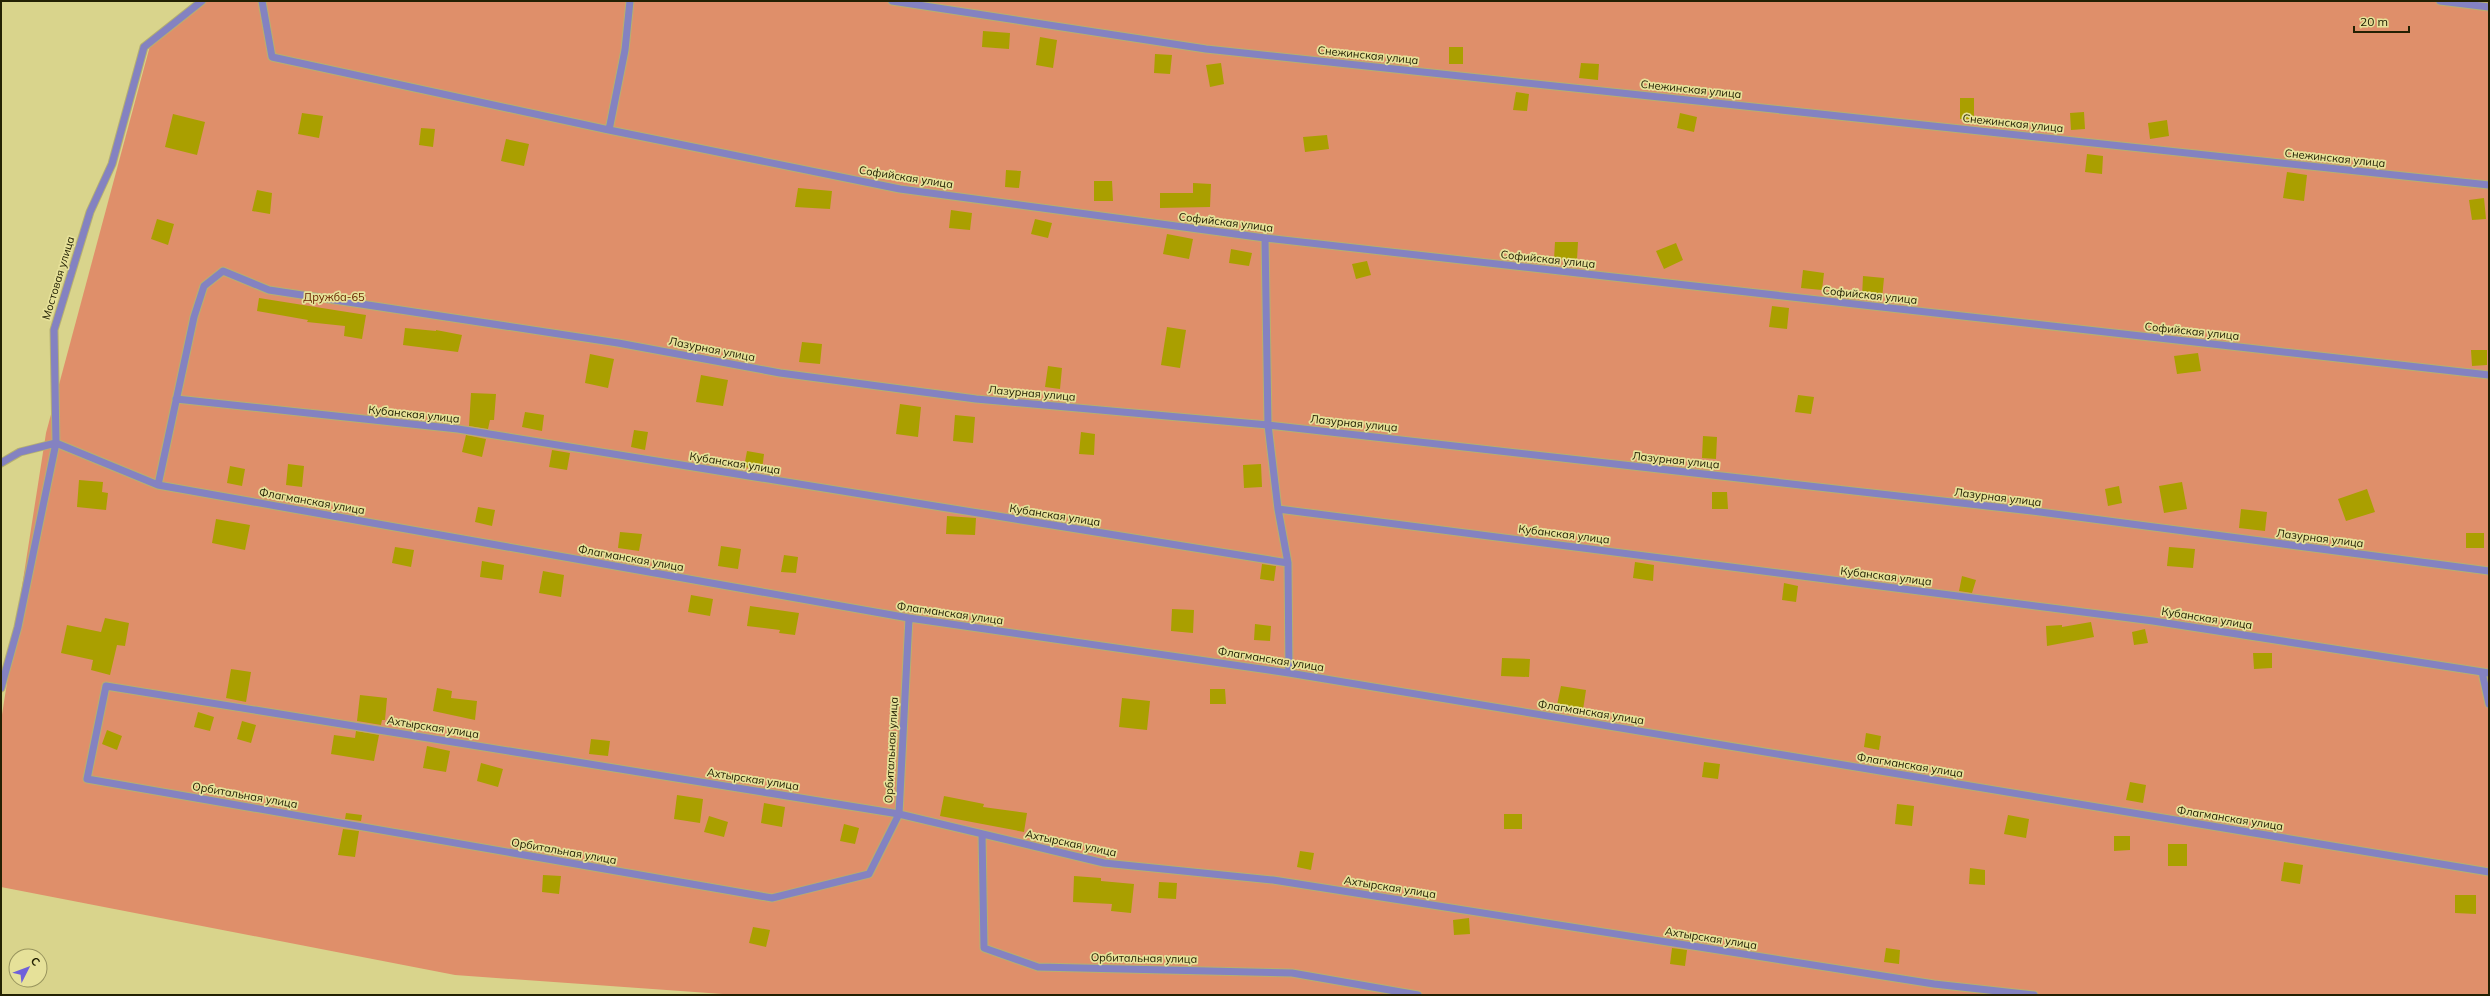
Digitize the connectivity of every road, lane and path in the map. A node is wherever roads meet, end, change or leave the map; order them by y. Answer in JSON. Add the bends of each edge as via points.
{"nodes":[{"id":1,"x":202,"y":1,"type":"edge"},
{"id":2,"x":262,"y":1,"type":"edge"},
{"id":3,"x":630,"y":1,"type":"edge"},
{"id":4,"x":892,"y":1,"type":"edge"},
{"id":5,"x":2440,"y":1,"type":"edge"},
{"id":6,"x":2489,"y":7,"type":"edge"},
{"id":7,"x":609,"y":130,"type":"junction"},
{"id":8,"x":2489,"y":185,"type":"edge"},
{"id":9,"x":1265,"y":238,"type":"junction"},
{"id":10,"x":2489,"y":375,"type":"edge"},
{"id":11,"x":176,"y":400,"type":"junction"},
{"id":12,"x":1268,"y":425,"type":"junction"},
{"id":13,"x":56,"y":443,"type":"junction"},
{"id":14,"x":1,"y":463,"type":"edge"},
{"id":15,"x":158,"y":484,"type":"junction"},
{"id":16,"x":1278,"y":509,"type":"junction"},
{"id":17,"x":1288,"y":563,"type":"junction"},
{"id":18,"x":2489,"y":571,"type":"edge"},
{"id":19,"x":909,"y":618,"type":"junction"},
{"id":20,"x":1289,"y":673,"type":"junction"},
{"id":21,"x":2485,"y":673,"type":"edge"},
{"id":22,"x":106,"y":686,"type":"joint"},
{"id":23,"x":1,"y":688,"type":"edge"},
{"id":24,"x":2489,"y":704,"type":"edge"},
{"id":25,"x":899,"y":814,"type":"junction"},
{"id":26,"x":982,"y":834,"type":"junction"},
{"id":27,"x":2489,"y":872,"type":"edge"},
{"id":28,"x":1418,"y":995,"type":"edge"},
{"id":29,"x":2034,"y":995,"type":"edge"}],
"edges":[{"from":1,"to":13,"type":"lane","name":"Мостовая улица","via":[[144,47],[112,164],[90,212],[54,330]]},
{"from":2,"to":7,"type":"lane","name":"Софийская улица","via":[[272,57]]},
{"from":3,"to":7,"type":"lane","via":[[625,50]]},
{"from":4,"to":8,"type":"lane","name":"Снежинская улица","via":[[1206,49]]},
{"from":5,"to":6,"type":"lane"},
{"from":7,"to":9,"type":"lane","name":"Софийская улица","via":[[900,189]]},
{"from":9,"to":10,"type":"lane","name":"Софийская улица"},
{"from":9,"to":12,"type":"lane"},
{"from":11,"to":12,"type":"lane","name":"Лазурная улица","via":[[194,317],[204,286],[223,271],[269,290],[618,343],[780,374],[976,399]]},
{"from":11,"to":15,"type":"lane"},
{"from":11,"to":17,"type":"lane","name":"Кубанская улица","via":[[458,429]]},
{"from":12,"to":16,"type":"lane"},
{"from":12,"to":18,"type":"lane","name":"Лазурная улица","via":[[2032,511]]},
{"from":13,"to":14,"type":"lane","via":[[20,452]]},
{"from":13,"to":15,"type":"lane","name":"Флагманская улица"},
{"from":13,"to":23,"type":"lane","name":"Мостовая улица","via":[[18,627]]},
{"from":15,"to":19,"type":"lane","name":"Флагманская улица"},
{"from":16,"to":17,"type":"lane"},
{"from":16,"to":21,"type":"lane","name":"Кубанская улица","via":[[2153,621]]},
{"from":17,"to":20,"type":"lane"},
{"from":19,"to":20,"type":"lane","name":"Флагманская улица"},
{"from":19,"to":25,"type":"lane","name":"Орбитальная улица"},
{"from":20,"to":27,"type":"lane","name":"Флагманская улица"},
{"from":21,"to":24,"type":"lane"},
{"from":22,"to":25,"type":"lane","name":"Ахтырская улица"},
{"from":22,"to":25,"type":"lane","name":"Орбитальная улица","via":[[87,779],[772,898],[869,874]]},
{"from":25,"to":26,"type":"lane","name":"Ахтырская улица"},
{"from":26,"to":28,"type":"lane","name":"Орбитальная улица","via":[[984,948],[1038,967],[1292,973]]},
{"from":26,"to":29,"type":"lane","name":"Ахтырская улица","via":[[1104,863],[1273,880],[1934,984]]}]}
